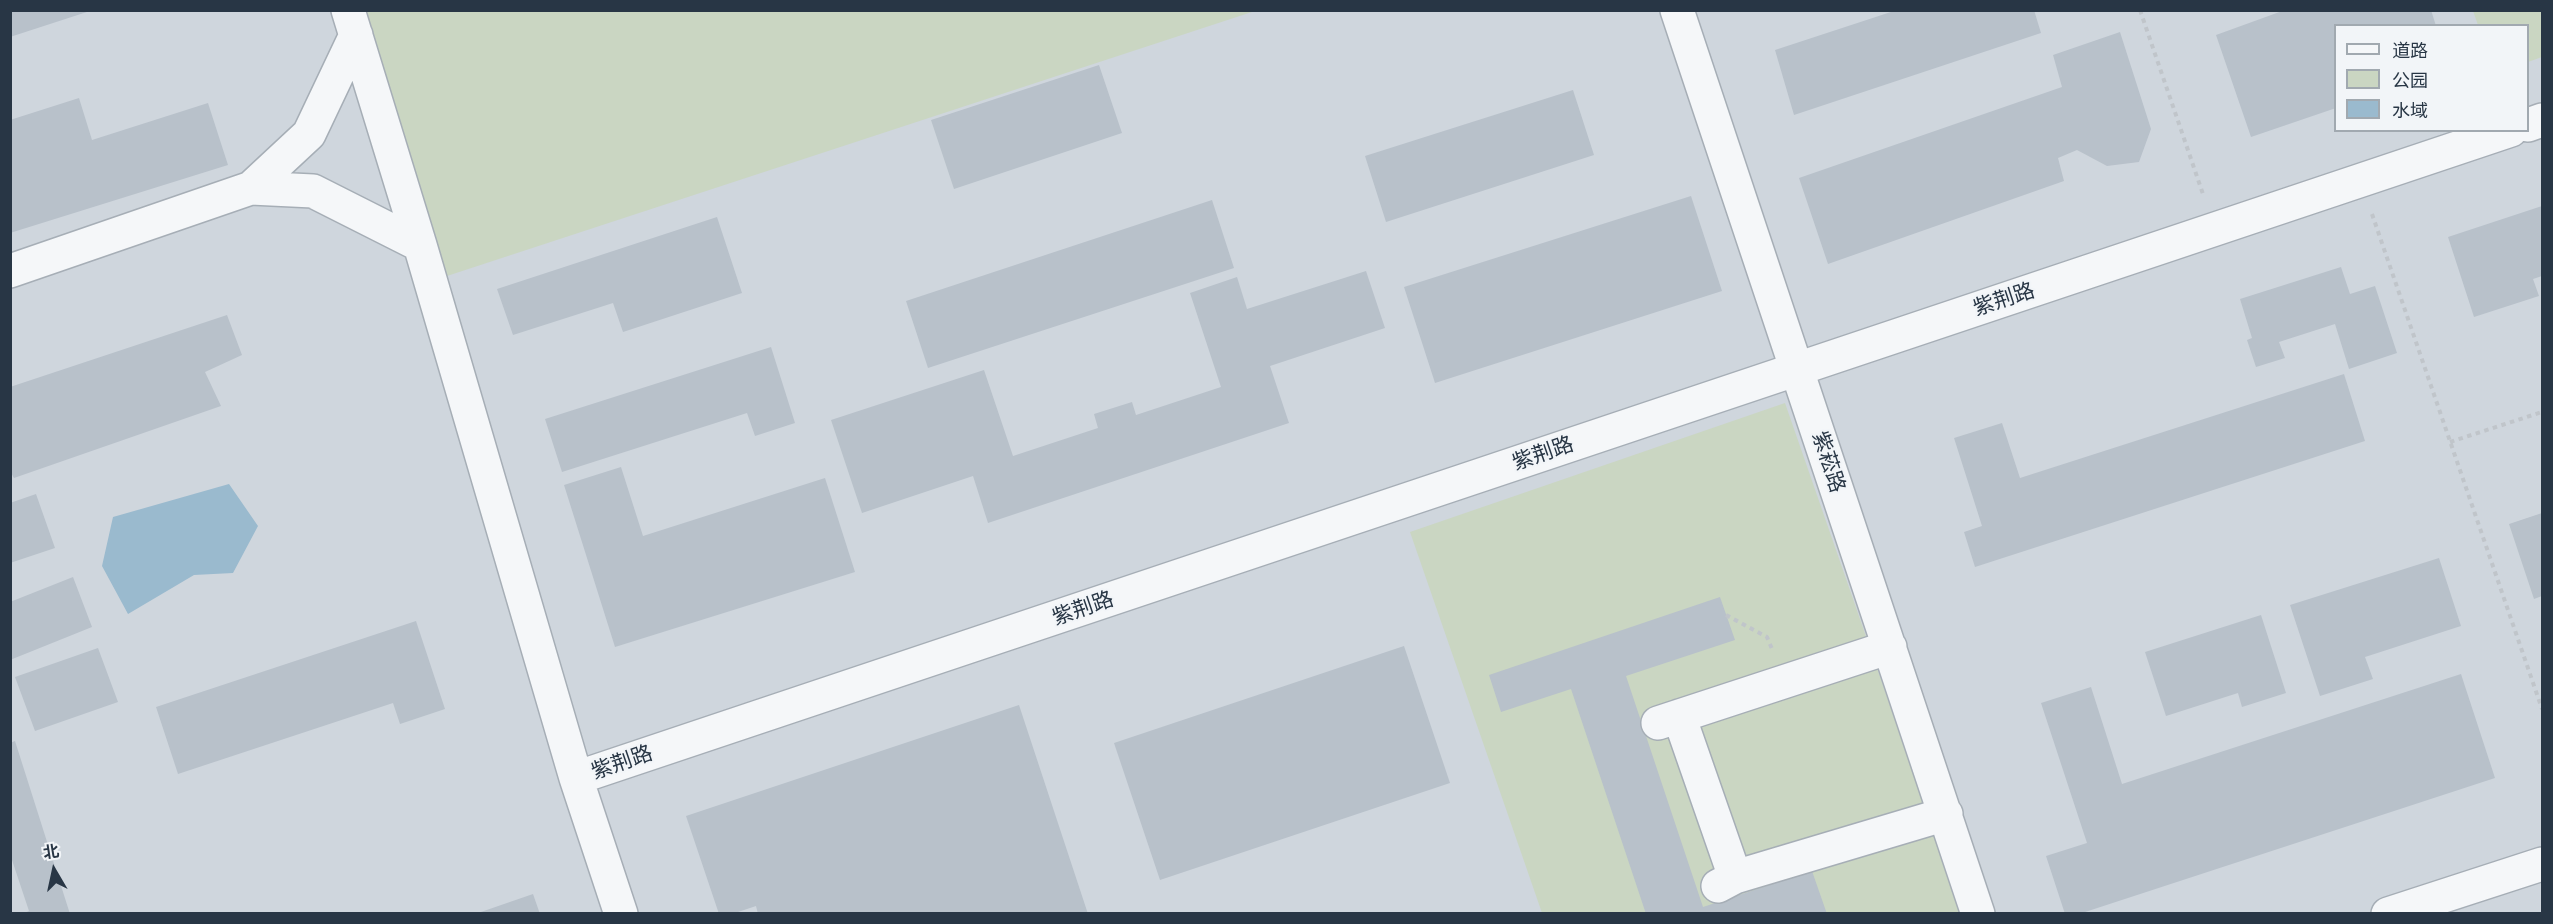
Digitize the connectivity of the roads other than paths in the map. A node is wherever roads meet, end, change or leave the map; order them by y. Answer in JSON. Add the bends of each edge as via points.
{"nodes":[{"id":1,"x":1677,"y":10,"type":"edge"},
{"id":2,"x":352,"y":23,"type":"edge"},
{"id":3,"x":2505,"y":132,"type":"edge"},
{"id":4,"x":251,"y":188,"type":"junction"},
{"id":5,"x":420,"y":246,"type":"junction"},
{"id":6,"x":10,"y":271,"type":"edge"},
{"id":7,"x":1797,"y":369,"type":"junction"},
{"id":8,"x":1890,"y":646,"type":"junction"},
{"id":9,"x":576,"y":778,"type":"junction"},
{"id":10,"x":1946,"y":814,"type":"junction"},
{"id":11,"x":2542,"y":864,"type":"edge"},
{"id":12,"x":621,"y":914,"type":"edge"},
{"id":13,"x":1978,"y":914,"type":"edge"},
{"id":14,"x":2388,"y":914,"type":"edge"}],
"edges":[{"from":1,"to":7,"type":"street","name":"紫菘路"},
{"from":2,"to":4,"type":"street","via":[[309,134]]},
{"from":2,"to":5,"type":"street"},
{"from":3,"to":7,"type":"street","name":"紫荆路"},
{"from":4,"to":5,"type":"street","via":[[313,191]]},
{"from":4,"to":6,"type":"street"},
{"from":5,"to":9,"type":"street"},
{"from":7,"to":8,"type":"street","name":"紫菘路"},
{"from":7,"to":9,"type":"street","name":"紫荆路"},
{"from":8,"to":10,"type":"street","name":"紫菘路"},
{"from":8,"to":10,"type":"street","via":[[1669,719],[1726,882]]},
{"from":9,"to":12,"type":"street"},
{"from":10,"to":13,"type":"street","name":"紫菘路"},
{"from":11,"to":14,"type":"street"}]}
